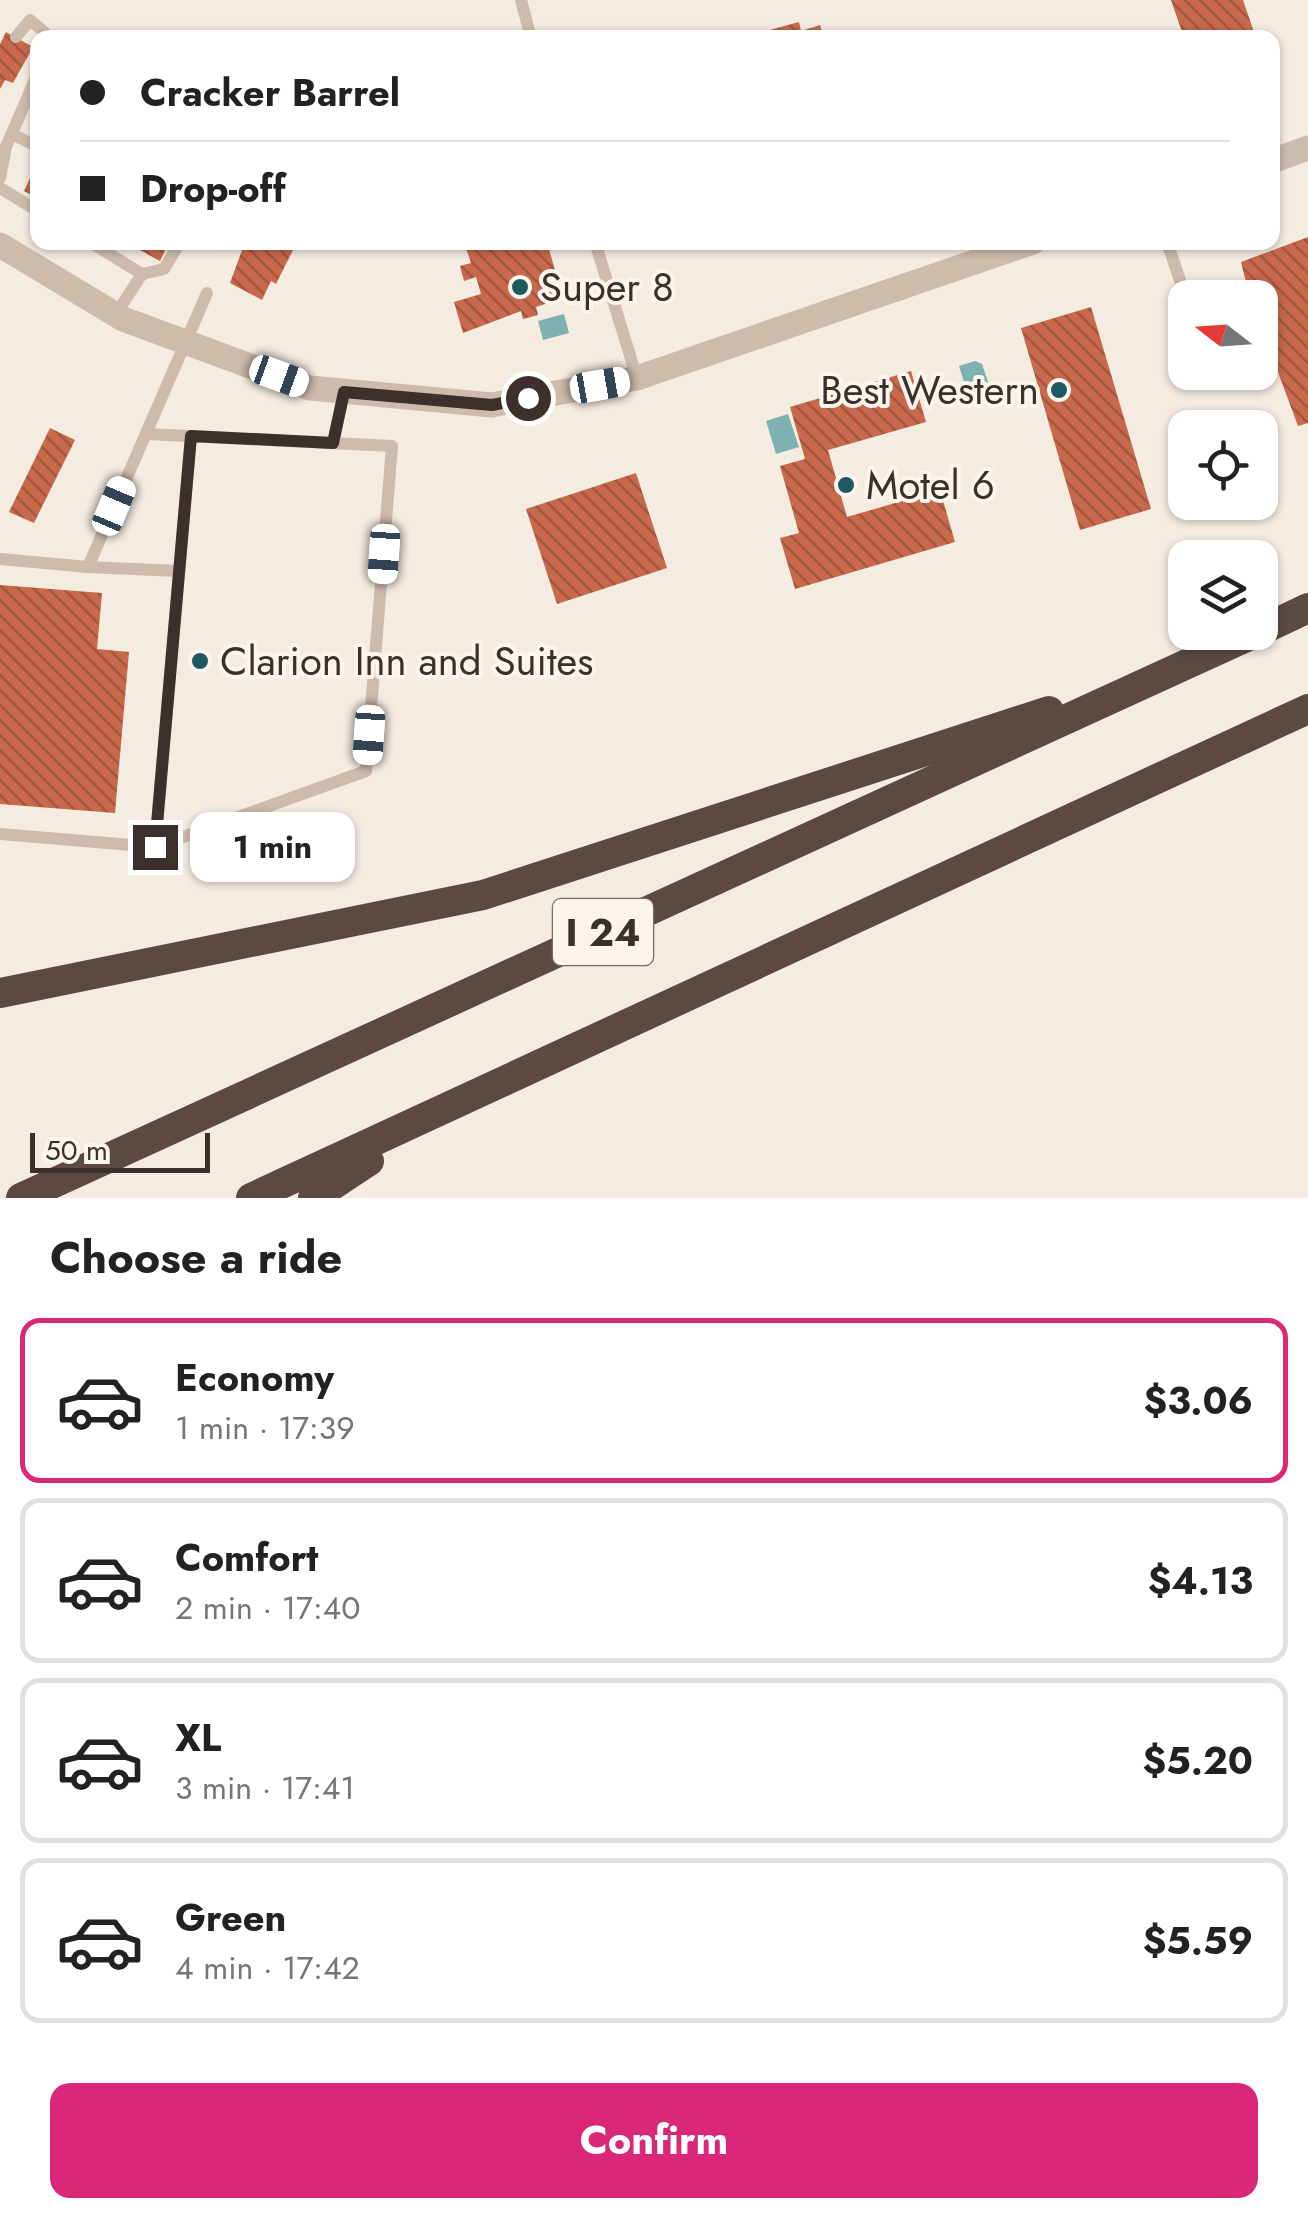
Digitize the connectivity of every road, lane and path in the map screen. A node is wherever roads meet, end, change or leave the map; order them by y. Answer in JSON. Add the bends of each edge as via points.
{"nodes":[{"id":1,"x":521,"y":0,"type":"edge"},
{"id":2,"x":41,"y":30,"type":"edge"},
{"id":3,"x":529,"y":30,"type":"edge"},
{"id":4,"x":16,"y":37,"type":"dead end"},
{"id":5,"x":30,"y":90,"type":"edge"},
{"id":6,"x":6,"y":140,"type":"edge"},
{"id":7,"x":1308,"y":148,"type":"edge"},
{"id":8,"x":1280,"y":157,"type":"edge"},
{"id":9,"x":0,"y":178,"type":"edge"},
{"id":10,"x":0,"y":188,"type":"edge"},
{"id":11,"x":30,"y":206,"type":"edge"},
{"id":12,"x":0,"y":246,"type":"edge"},
{"id":13,"x":103,"y":250,"type":"edge"},
{"id":14,"x":175,"y":250,"type":"edge"},
{"id":15,"x":597,"y":250,"type":"edge"},
{"id":16,"x":1011,"y":250,"type":"edge"},
{"id":17,"x":1169,"y":250,"type":"edge"},
{"id":18,"x":142,"y":274,"type":"junction"},
{"id":19,"x":1180,"y":280,"type":"edge"},
{"id":20,"x":207,"y":293,"type":"dead end"},
{"id":21,"x":116,"y":314,"type":"junction"},
{"id":22,"x":186,"y":342,"type":"junction"},
{"id":23,"x":637,"y":378,"type":"junction"},
{"id":24,"x":344,"y":392,"type":"junction"},
{"id":25,"x":146,"y":434,"type":"junction"},
{"id":26,"x":191,"y":436,"type":"junction"},
{"id":27,"x":333,"y":443,"type":"junction"},
{"id":28,"x":0,"y":558,"type":"edge"},
{"id":29,"x":88,"y":567,"type":"junction"},
{"id":30,"x":178,"y":571,"type":"junction"},
{"id":31,"x":1308,"y":608,"type":"edge"},
{"id":32,"x":1278,"y":622,"type":"edge"},
{"id":33,"x":1220,"y":650,"type":"edge"},
{"id":34,"x":1185,"y":667,"type":"junction"},
{"id":35,"x":1308,"y":709,"type":"edge"},
{"id":36,"x":0,"y":834,"type":"edge"},
{"id":37,"x":155,"y":847,"type":"junction"},
{"id":38,"x":0,"y":993,"type":"edge"},
{"id":39,"x":446,"y":1109,"type":"junction"},
{"id":40,"x":21,"y":1198,"type":"edge"},
{"id":41,"x":251,"y":1198,"type":"edge"},
{"id":42,"x":313,"y":1198,"type":"edge"}],
"edges":[{"from":1,"to":3,"type":"lane"},
{"from":2,"to":4,"type":"lane","via":[[30,20]]},
{"from":5,"to":6,"type":"lane"},
{"from":6,"to":9,"type":"lane"},
{"from":7,"to":8,"type":"street"},
{"from":10,"to":11,"type":"lane"},
{"from":12,"to":21,"type":"street"},
{"from":13,"to":18,"type":"lane"},
{"from":14,"to":18,"type":"lane","via":[[164,269]]},
{"from":15,"to":23,"type":"lane"},
{"from":16,"to":23,"type":"street"},
{"from":17,"to":19,"type":"lane"},
{"from":18,"to":21,"type":"lane"},
{"from":20,"to":22,"type":"lane"},
{"from":21,"to":22,"type":"street"},
{"from":22,"to":24,"type":"street","via":[[310,388]]},
{"from":22,"to":25,"type":"lane"},
{"from":23,"to":24,"type":"street","via":[[492,405]]},
{"from":24,"to":27,"type":"lane"},
{"from":25,"to":26,"type":"lane"},
{"from":25,"to":29,"type":"lane"},
{"from":26,"to":27,"type":"lane"},
{"from":26,"to":30,"type":"lane"},
{"from":27,"to":37,"type":"lane","via":[[392,446],[366,771]]},
{"from":28,"to":29,"type":"lane"},
{"from":29,"to":30,"type":"lane"},
{"from":30,"to":37,"type":"lane"},
{"from":31,"to":32,"type":"highway","number":"I 24"},
{"from":33,"to":34,"type":"highway","number":"I 24"},
{"from":34,"to":38,"type":"highway","via":[[483,895]]},
{"from":34,"to":40,"type":"highway","number":"I 24"},
{"from":35,"to":39,"type":"highway","number":"I 24"},
{"from":36,"to":37,"type":"lane"},
{"from":39,"to":41,"type":"highway","number":"I 24"},
{"from":39,"to":42,"type":"highway"}]}
